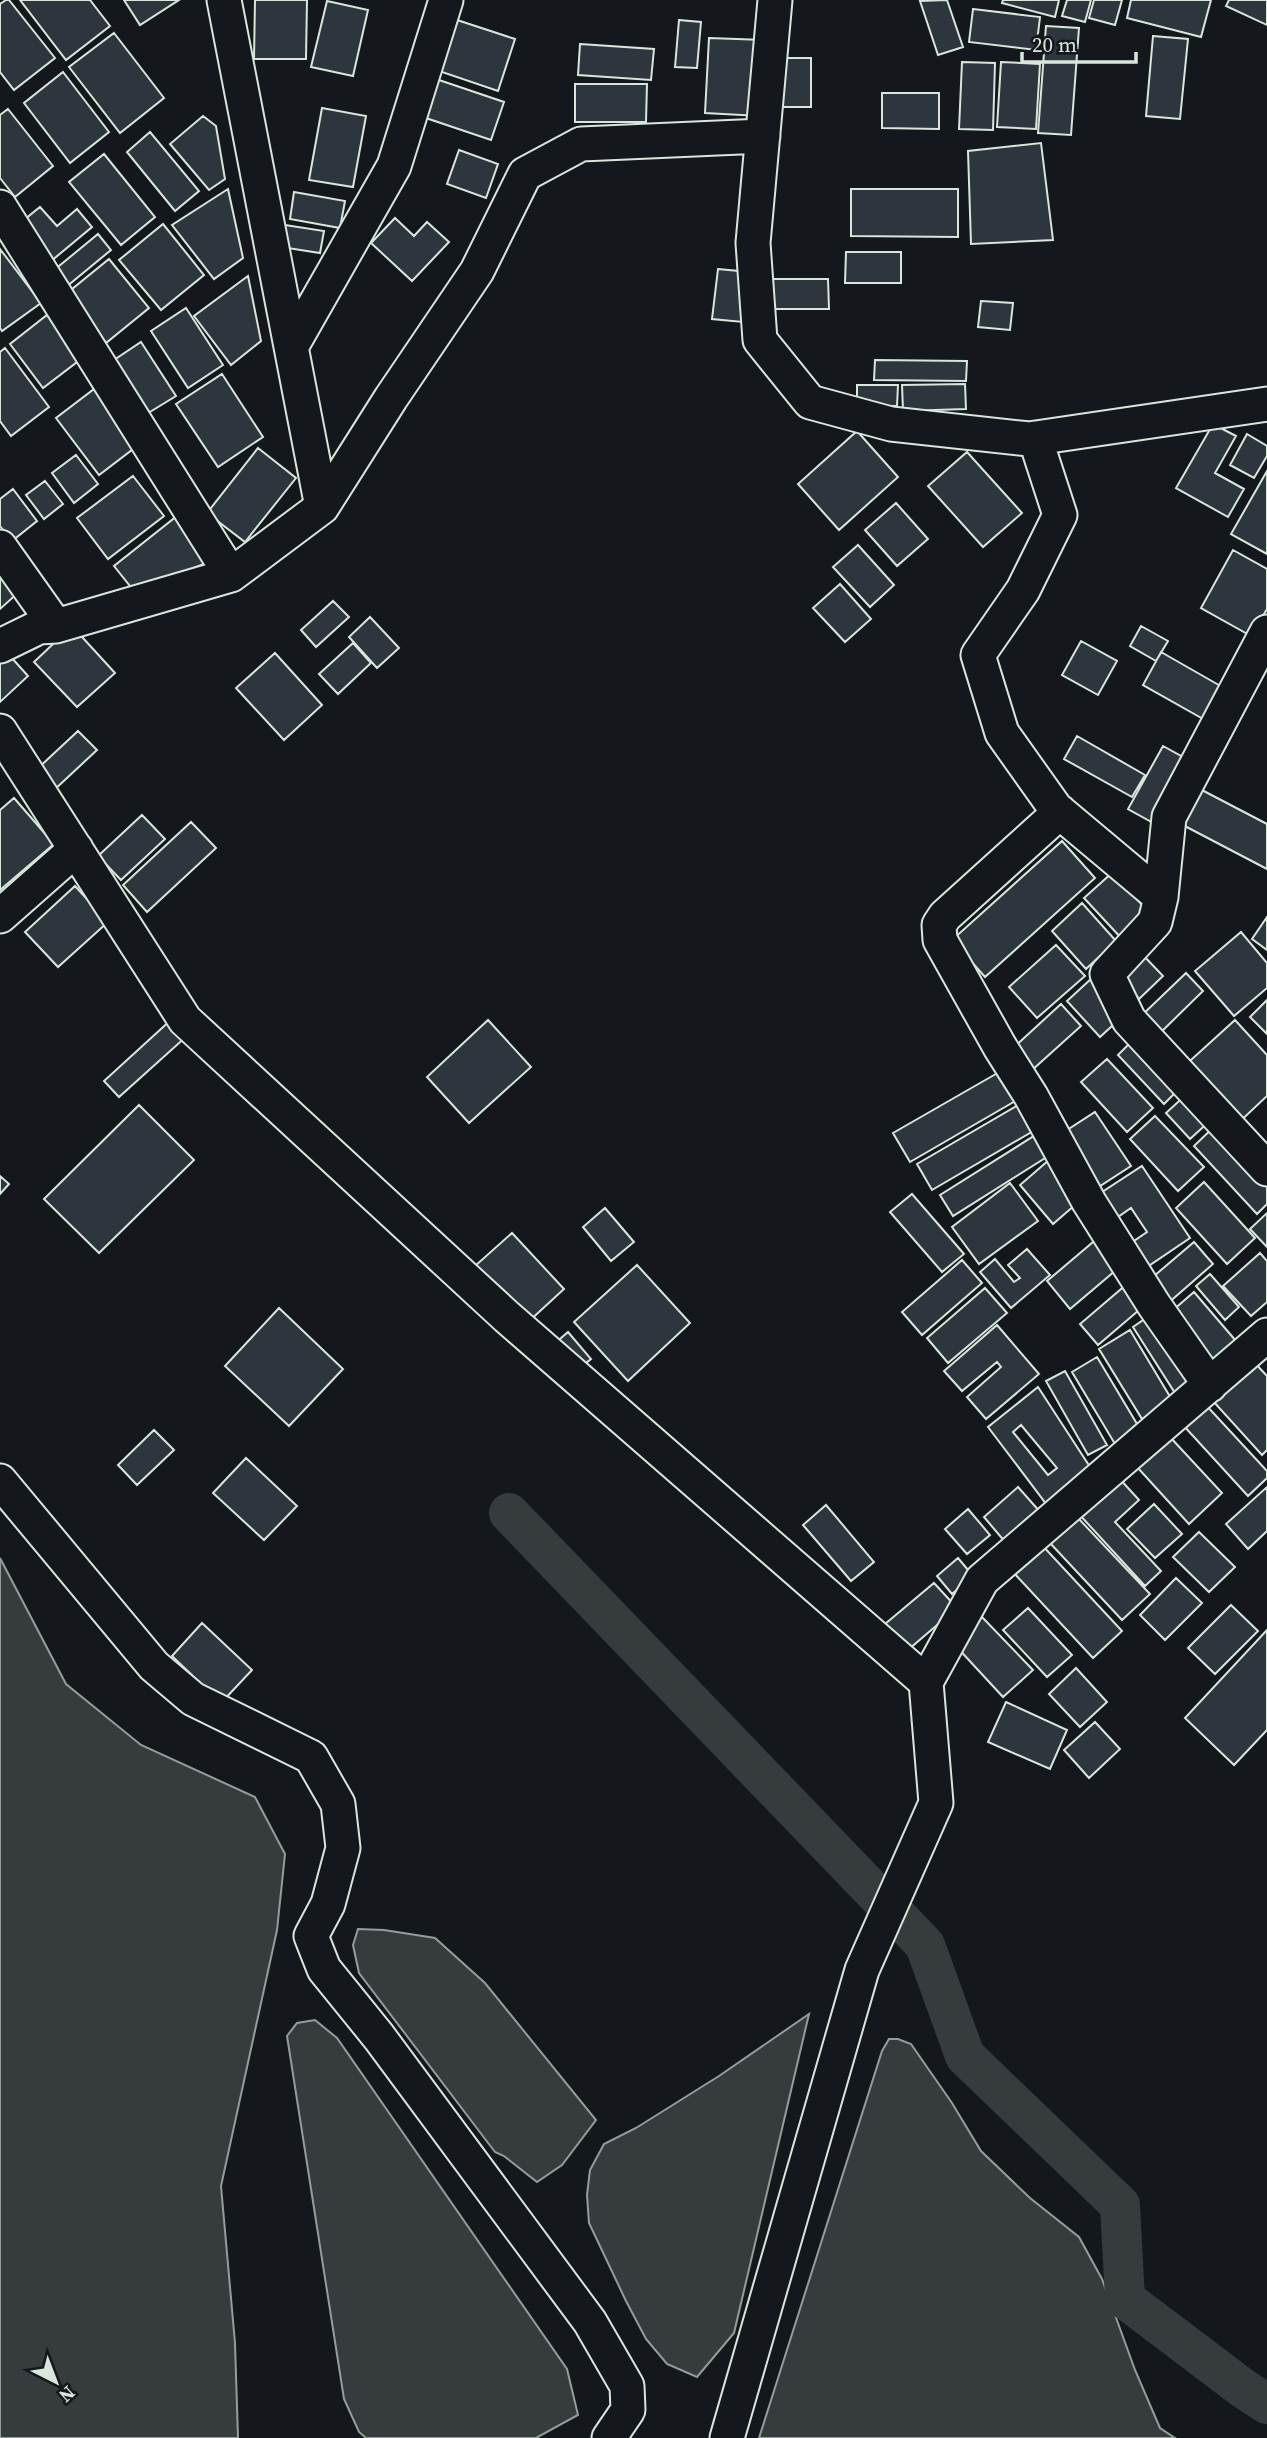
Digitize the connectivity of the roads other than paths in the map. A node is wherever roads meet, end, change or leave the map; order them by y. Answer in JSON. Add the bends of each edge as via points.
{"nodes":[{"id":1,"x":224,"y":0,"type":"edge"},
{"id":2,"x":446,"y":0,"type":"edge"},
{"id":3,"x":775,"y":0,"type":"edge"},
{"id":4,"x":763,"y":136,"type":"junction"},
{"id":5,"x":0,"y":206,"type":"edge"},
{"id":6,"x":291,"y":347,"type":"junction"},
{"id":7,"x":1267,"y":404,"type":"edge"},
{"id":8,"x":1035,"y":438,"type":"junction"},
{"id":9,"x":322,"y":508,"type":"junction"},
{"id":10,"x":0,"y":547,"type":"edge"},
{"id":11,"x":231,"y":575,"type":"junction"},
{"id":12,"x":56,"y":626,"type":"junction"},
{"id":13,"x":1267,"y":632,"type":"edge"},
{"id":14,"x":0,"y":646,"type":"edge"},
{"id":15,"x":0,"y":731,"type":"edge"},
{"id":16,"x":1059,"y":812,"type":"junction"},
{"id":17,"x":76,"y":849,"type":"junction"},
{"id":18,"x":1161,"y":897,"type":"junction"},
{"id":19,"x":0,"y":916,"type":"edge"},
{"id":20,"x":1267,"y":1169,"type":"edge"},
{"id":21,"x":1267,"y":1335,"type":"edge"},
{"id":22,"x":1210,"y":1385,"type":"junction"},
{"id":23,"x":0,"y":1481,"type":"edge"},
{"id":24,"x":926,"y":1682,"type":"junction"},
{"id":25,"x":608,"y":2438,"type":"edge"},
{"id":26,"x":727,"y":2438,"type":"edge"}],
"edges":[{"from":1,"to":6,"type":"street"},
{"from":2,"to":6,"type":"street","via":[[394,166]]},
{"from":3,"to":4,"type":"street"},
{"from":4,"to":8,"type":"street","via":[[753,243],[760,340],[810,402],[891,424]]},
{"from":4,"to":9,"type":"street","via":[[581,144],[525,173],[477,271]]},
{"from":5,"to":11,"type":"street"},
{"from":6,"to":9,"type":"street"},
{"from":7,"to":8,"type":"street"},
{"from":8,"to":16,"type":"street","via":[[1060,515],[1023,590],[978,655],[1002,733]]},
{"from":9,"to":11,"type":"street"},
{"from":10,"to":12,"type":"street"},
{"from":11,"to":12,"type":"street"},
{"from":12,"to":14,"type":"street","via":[[40,627]]},
{"from":13,"to":18,"type":"street","via":[[1169,817]]},
{"from":15,"to":17,"type":"street"},
{"from":16,"to":18,"type":"street"},
{"from":16,"to":22,"type":"street","via":[[945,916],[939,925],[940,940],[1089,1202]]},
{"from":17,"to":19,"type":"street"},
{"from":17,"to":24,"type":"street","via":[[185,1020],[507,1317]]},
{"from":18,"to":20,"type":"street","via":[[1155,922],[1107,974],[1129,1020]]},
{"from":21,"to":22,"type":"street"},
{"from":22,"to":24,"type":"street","via":[[982,1580]]},
{"from":23,"to":25,"type":"street","via":[[154,1666],[193,1699],[310,1757],[338,1804],[343,1848],[328,1904],[311,1936],[324,1969],[590,2322],[627,2386],[628,2410]]},
{"from":24,"to":26,"type":"street","via":[[936,1803],[862,1970]]}]}
